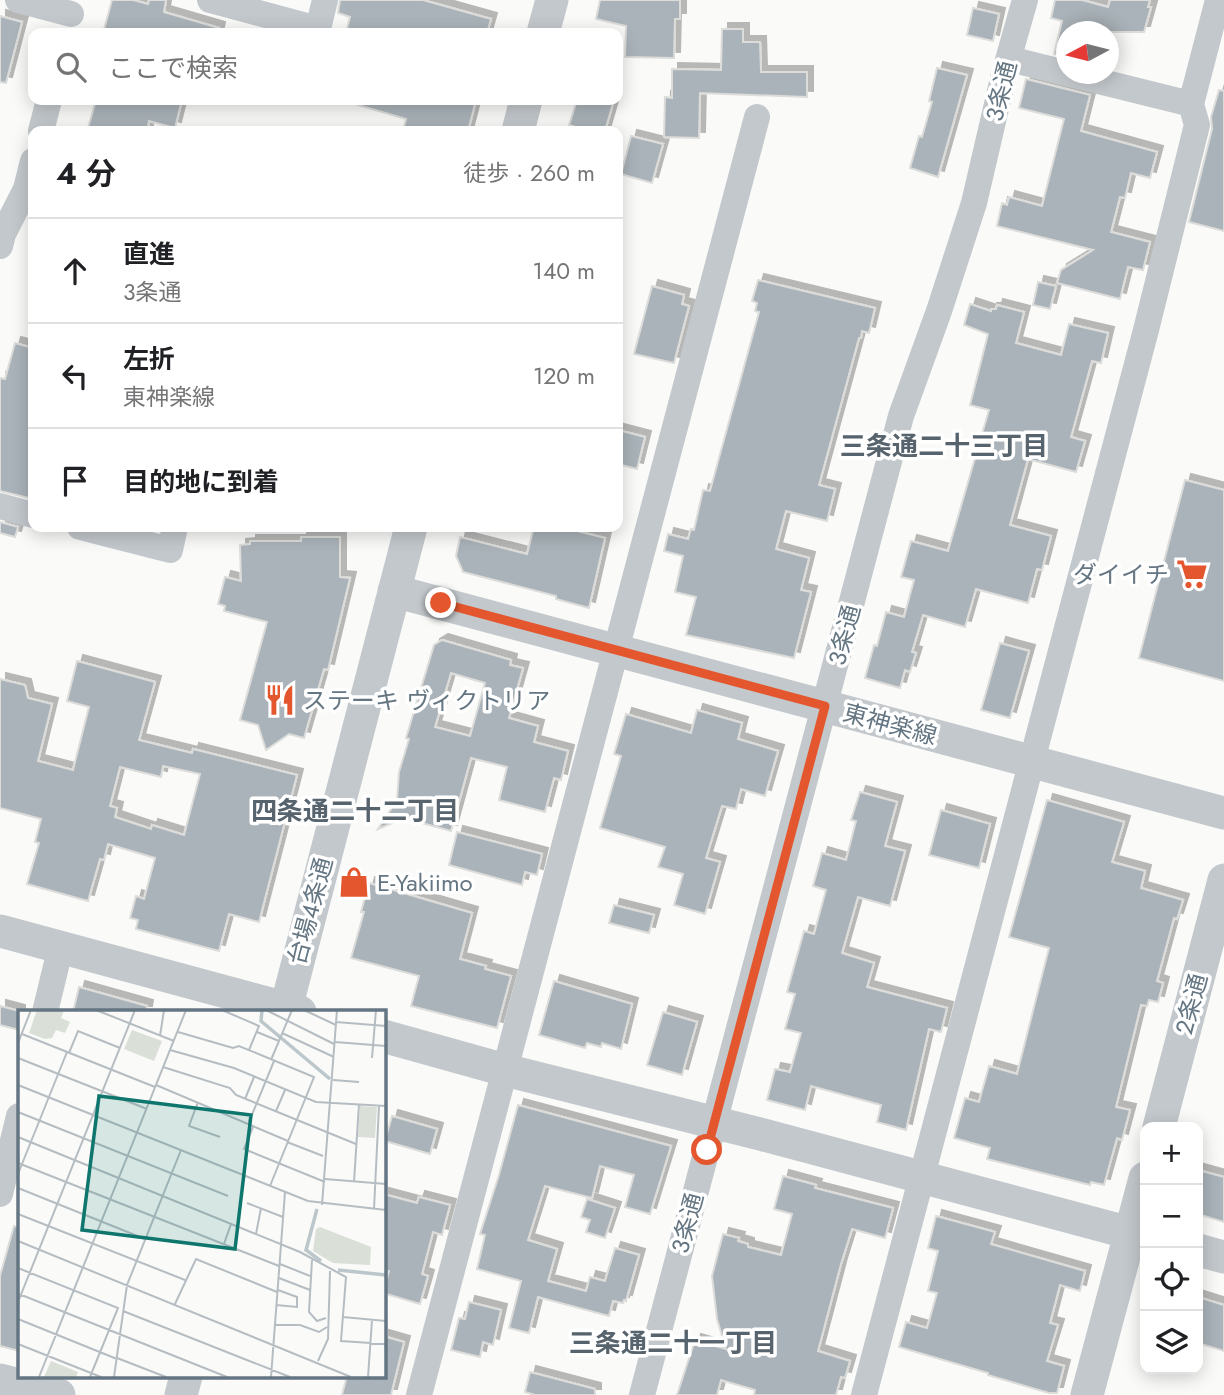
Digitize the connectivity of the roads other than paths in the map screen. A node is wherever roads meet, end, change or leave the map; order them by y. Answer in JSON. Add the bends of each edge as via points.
{"nodes":[{"id":1,"x":18,"y":0,"type":"edge"},
{"id":2,"x":210,"y":0,"type":"edge"},
{"id":3,"x":326,"y":0,"type":"edge"},
{"id":4,"x":552,"y":0,"type":"edge"},
{"id":5,"x":1025,"y":0,"type":"edge"},
{"id":6,"x":1218,"y":0,"type":"edge"},
{"id":7,"x":73,"y":16,"type":"edge"},
{"id":8,"x":314,"y":28,"type":"edge"},
{"id":9,"x":318,"y":28,"type":"edge"},
{"id":10,"x":544,"y":28,"type":"edge"},
{"id":11,"x":1009,"y":60,"type":"junction"},
{"id":12,"x":1191,"y":104,"type":"junction"},
{"id":13,"x":48,"y":105,"type":"edge"},
{"id":14,"x":525,"y":105,"type":"edge"},
{"id":15,"x":757,"y":117,"type":"dead end"},
{"id":16,"x":42,"y":126,"type":"edge"},
{"id":17,"x":519,"y":126,"type":"edge"},
{"id":18,"x":28,"y":181,"type":"edge"},
{"id":19,"x":0,"y":246,"type":"edge"},
{"id":20,"x":0,"y":506,"type":"edge"},
{"id":21,"x":28,"y":513,"type":"edge"},
{"id":22,"x":99,"y":532,"type":"edge"},
{"id":23,"x":174,"y":532,"type":"edge"},
{"id":24,"x":410,"y":532,"type":"edge"},
{"id":25,"x":394,"y":591,"type":"junction"},
{"id":26,"x":615,"y":651,"type":"junction"},
{"id":27,"x":825,"y":706,"type":"junction"},
{"id":28,"x":1031,"y":761,"type":"junction"},
{"id":29,"x":1224,"y":813,"type":"edge"},
{"id":30,"x":1224,"y":880,"type":"edge"},
{"id":31,"x":0,"y":931,"type":"edge"},
{"id":32,"x":61,"y":946,"type":"junction"},
{"id":33,"x":45,"y":1010,"type":"edge"},
{"id":34,"x":290,"y":1010,"type":"edge"},
{"id":35,"x":385,"y":1036,"type":"edge"},
{"id":36,"x":505,"y":1070,"type":"junction"},
{"id":37,"x":18,"y":1120,"type":"edge"},
{"id":38,"x":714,"y":1122,"type":"junction"},
{"id":39,"x":1160,"y":1122,"type":"edge"},
{"id":40,"x":921,"y":1178,"type":"junction"},
{"id":41,"x":1144,"y":1185,"type":"edge"},
{"id":42,"x":0,"y":1194,"type":"edge"},
{"id":43,"x":1138,"y":1235,"type":"edge"},
{"id":44,"x":1203,"y":1252,"type":"edge"},
{"id":45,"x":1224,"y":1257,"type":"edge"},
{"id":46,"x":185,"y":1378,"type":"edge"},
{"id":47,"x":0,"y":1380,"type":"edge"},
{"id":48,"x":58,"y":1395,"type":"edge"},
{"id":49,"x":181,"y":1395,"type":"edge"},
{"id":50,"x":419,"y":1395,"type":"edge"},
{"id":51,"x":642,"y":1395,"type":"edge"},
{"id":52,"x":864,"y":1395,"type":"edge"},
{"id":53,"x":1087,"y":1395,"type":"edge"}],
"edges":[{"from":1,"to":7,"type":"street"},
{"from":2,"to":8,"type":"street"},
{"from":3,"to":9,"type":"street"},
{"from":4,"to":10,"type":"street"},
{"from":5,"to":11,"type":"street","name":"3条通"},
{"from":6,"to":12,"type":"street"},
{"from":11,"to":12,"type":"street"},
{"from":11,"to":27,"type":"street","name":"3条通","via":[[974,203],[901,416]]},
{"from":12,"to":28,"type":"street","via":[[1197,125]]},
{"from":13,"to":16,"type":"street"},
{"from":14,"to":17,"type":"street"},
{"from":15,"to":26,"type":"street"},
{"from":18,"to":19,"type":"street"},
{"from":20,"to":21,"type":"street"},
{"from":22,"to":23,"type":"street","via":[[170,551]]},
{"from":24,"to":25,"type":"street","name":"台場4条通"},
{"from":25,"to":26,"type":"street","name":"東神楽線"},
{"from":25,"to":34,"type":"street","name":"台場4条通"},
{"from":26,"to":27,"type":"street","name":"東神楽線"},
{"from":26,"to":36,"type":"street"},
{"from":27,"to":28,"type":"street","name":"東神楽線"},
{"from":27,"to":38,"type":"street","name":"3条通"},
{"from":28,"to":29,"type":"street","name":"東神楽線"},
{"from":28,"to":40,"type":"street"},
{"from":30,"to":39,"type":"street","name":"2条通"},
{"from":31,"to":32,"type":"street"},
{"from":32,"to":33,"type":"street"},
{"from":32,"to":34,"type":"street"},
{"from":35,"to":36,"type":"street"},
{"from":36,"to":38,"type":"street"},
{"from":36,"to":50,"type":"street"},
{"from":37,"to":42,"type":"street"},
{"from":38,"to":40,"type":"street"},
{"from":38,"to":51,"type":"street","name":"3条通"},
{"from":40,"to":43,"type":"street"},
{"from":40,"to":52,"type":"street"},
{"from":41,"to":43,"type":"street"},
{"from":43,"to":53,"type":"street"},
{"from":44,"to":45,"type":"street"},
{"from":46,"to":49,"type":"street"},
{"from":47,"to":48,"type":"street"}]}
